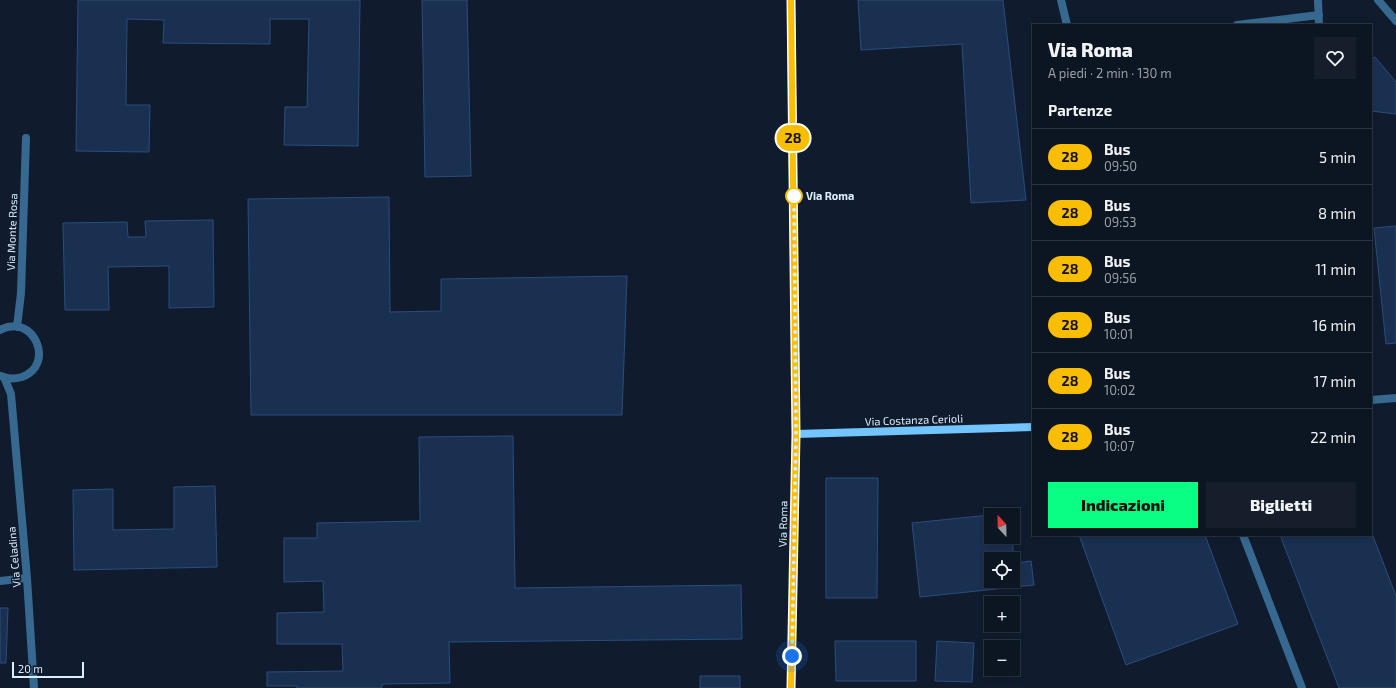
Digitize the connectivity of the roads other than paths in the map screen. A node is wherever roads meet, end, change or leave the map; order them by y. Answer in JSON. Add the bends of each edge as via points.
{"nodes":[{"id":1,"x":791,"y":0,"type":"edge"},
{"id":2,"x":1061,"y":0,"type":"edge"},
{"id":3,"x":1318,"y":0,"type":"edge"},
{"id":4,"x":1378,"y":0,"type":"edge"},
{"id":5,"x":1319,"y":15,"type":"junction"},
{"id":6,"x":1396,"y":20,"type":"edge"},
{"id":7,"x":1067,"y":24,"type":"edge"},
{"id":8,"x":1244,"y":24,"type":"edge"},
{"id":9,"x":1319,"y":24,"type":"edge"},
{"id":10,"x":26,"y":138,"type":"dead end"},
{"id":11,"x":17,"y":327,"type":"junction"},
{"id":12,"x":0,"y":330,"type":"edge"},
{"id":13,"x":2,"y":376,"type":"edge"},
{"id":14,"x":1396,"y":398,"type":"edge"},
{"id":15,"x":1372,"y":400,"type":"edge"},
{"id":16,"x":1032,"y":427,"type":"edge"},
{"id":17,"x":796,"y":434,"type":"junction"},
{"id":18,"x":1242,"y":536,"type":"edge"},
{"id":19,"x":27,"y":578,"type":"junction"},
{"id":20,"x":0,"y":581,"type":"edge"},
{"id":21,"x":34,"y":688,"type":"edge"},
{"id":22,"x":791,"y":688,"type":"edge"},
{"id":23,"x":1302,"y":688,"type":"edge"}],
"edges":[{"from":1,"to":17,"type":"street","name":"Via Roma"},
{"from":2,"to":7,"type":"street"},
{"from":3,"to":5,"type":"street"},
{"from":4,"to":6,"type":"street"},
{"from":5,"to":8,"type":"street"},
{"from":5,"to":9,"type":"street"},
{"from":10,"to":11,"type":"street","name":"Via Monte Rosa","via":[[21,293]]},
{"from":11,"to":12,"type":"street"},
{"from":11,"to":13,"type":"street","via":[[34,336],[40,354],[36,366],[28,375],[16,379]]},
{"from":13,"to":19,"type":"street","name":"Via Celadina","via":[[11,394]]},
{"from":14,"to":15,"type":"street"},
{"from":16,"to":17,"type":"street","name":"Via Costanza Cerioli"},
{"from":17,"to":22,"type":"street","name":"Via Roma"},
{"from":18,"to":23,"type":"street"},
{"from":19,"to":20,"type":"street"},
{"from":19,"to":21,"type":"street","name":"Via Celadina"}]}
